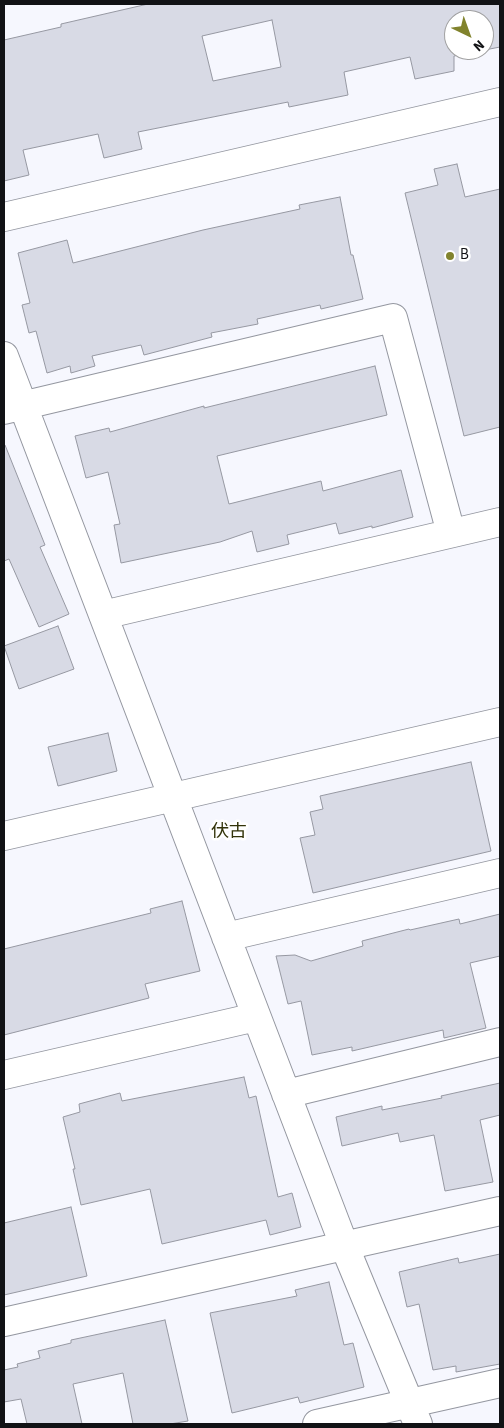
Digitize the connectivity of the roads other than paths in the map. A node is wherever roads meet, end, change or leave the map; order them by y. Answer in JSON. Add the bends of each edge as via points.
{"nodes":[{"id":1,"x":500,"y":102,"type":"edge"},
{"id":2,"x":4,"y":217,"type":"edge"},
{"id":3,"x":4,"y":356,"type":"edge"},
{"id":4,"x":13,"y":408,"type":"edge"},
{"id":5,"x":500,"y":522,"type":"edge"},
{"id":6,"x":451,"y":533,"type":"junction"},
{"id":7,"x":103,"y":615,"type":"junction"},
{"id":8,"x":500,"y":722,"type":"edge"},
{"id":9,"x":173,"y":798,"type":"junction"},
{"id":10,"x":4,"y":836,"type":"edge"},
{"id":11,"x":500,"y":873,"type":"edge"},
{"id":12,"x":226,"y":936,"type":"junction"},
{"id":13,"x":256,"y":1017,"type":"junction"},
{"id":14,"x":500,"y":1042,"type":"edge"},
{"id":15,"x":4,"y":1075,"type":"edge"},
{"id":16,"x":286,"y":1094,"type":"junction"},
{"id":17,"x":500,"y":1212,"type":"edge"},
{"id":18,"x":344,"y":1246,"type":"junction"},
{"id":19,"x":4,"y":1322,"type":"edge"},
{"id":20,"x":500,"y":1384,"type":"edge"},
{"id":21,"x":414,"y":1414,"type":"edge"},
{"id":22,"x":317,"y":1424,"type":"edge"}],
"edges":[{"from":1,"to":2,"type":"street"},
{"from":3,"to":4,"type":"street"},
{"from":4,"to":6,"type":"street","via":[[393,318]]},
{"from":4,"to":7,"type":"street"},
{"from":5,"to":6,"type":"street"},
{"from":6,"to":7,"type":"street"},
{"from":7,"to":9,"type":"street"},
{"from":8,"to":9,"type":"street"},
{"from":9,"to":10,"type":"street"},
{"from":9,"to":12,"type":"street"},
{"from":11,"to":12,"type":"street"},
{"from":12,"to":13,"type":"street"},
{"from":13,"to":15,"type":"street"},
{"from":13,"to":16,"type":"street"},
{"from":14,"to":16,"type":"street"},
{"from":16,"to":18,"type":"street"},
{"from":17,"to":18,"type":"street"},
{"from":18,"to":19,"type":"street"},
{"from":18,"to":21,"type":"street"},
{"from":20,"to":21,"type":"street"},
{"from":21,"to":22,"type":"street"}]}
